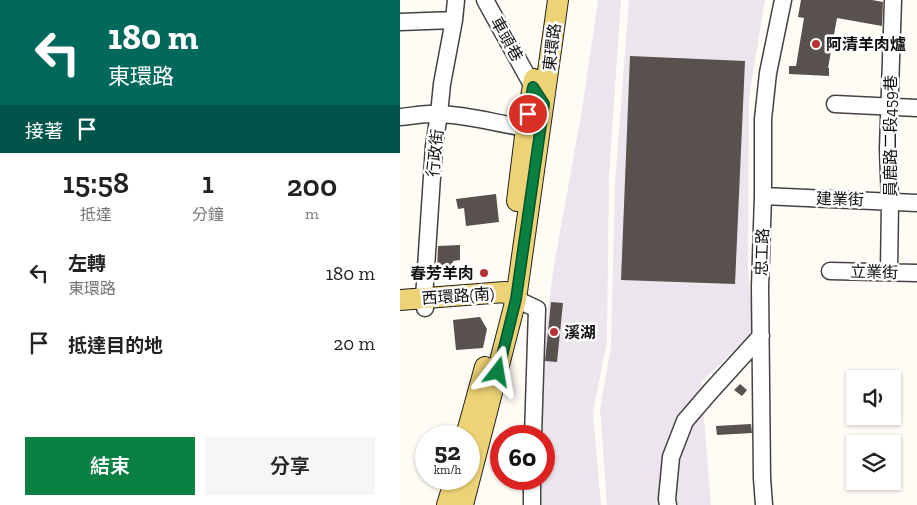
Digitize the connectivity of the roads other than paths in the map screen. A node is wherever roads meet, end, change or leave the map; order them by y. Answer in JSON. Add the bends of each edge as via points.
{"nodes":[{"id":1,"x":456,"y":0,"type":"edge"},
{"id":2,"x":486,"y":0,"type":"edge"},
{"id":3,"x":544,"y":0,"type":"edge"},
{"id":4,"x":558,"y":0,"type":"edge"},
{"id":5,"x":783,"y":0,"type":"edge"},
{"id":6,"x":892,"y":0,"type":"edge"},
{"id":7,"x":454,"y":20,"type":"junction"},
{"id":8,"x":400,"y":22,"type":"edge"},
{"id":9,"x":533,"y":87,"type":"junction"},
{"id":10,"x":544,"y":104,"type":"junction"},
{"id":11,"x":835,"y":104,"type":"dead end"},
{"id":12,"x":889,"y":106,"type":"junction"},
{"id":13,"x":917,"y":108,"type":"edge"},
{"id":14,"x":439,"y":114,"type":"junction"},
{"id":15,"x":400,"y":116,"type":"edge"},
{"id":16,"x":533,"y":128,"type":"junction"},
{"id":17,"x":763,"y":196,"type":"junction"},
{"id":18,"x":890,"y":202,"type":"junction"},
{"id":19,"x":917,"y":203,"type":"edge"},
{"id":20,"x":830,"y":271,"type":"dead end"},
{"id":21,"x":889,"y":272,"type":"junction"},
{"id":22,"x":917,"y":273,"type":"edge"},
{"id":23,"x":508,"y":298,"type":"junction"},
{"id":24,"x":400,"y":300,"type":"edge"},
{"id":25,"x":425,"y":303,"type":"junction"},
{"id":26,"x":400,"y":311,"type":"edge"},
{"id":27,"x":761,"y":336,"type":"junction"},
{"id":28,"x":469,"y":425,"type":"edge"},
{"id":29,"x":533,"y":425,"type":"edge"},
{"id":30,"x":452,"y":490,"type":"edge"},
{"id":31,"x":532,"y":490,"type":"edge"},
{"id":32,"x":447,"y":505,"type":"edge"},
{"id":33,"x":463,"y":505,"type":"edge"},
{"id":34,"x":532,"y":505,"type":"edge"},
{"id":35,"x":668,"y":505,"type":"edge"},
{"id":36,"x":764,"y":505,"type":"edge"}],
"edges":[{"from":1,"to":7,"type":"street","name":"行政街"},
{"from":2,"to":9,"type":"street","name":"車頭巷"},
{"from":3,"to":9,"type":"main road","name":"東環路"},
{"from":4,"to":10,"type":"main road","name":"東環路"},
{"from":5,"to":17,"type":"street","name":"忠工路","via":[[768,73],[763,119]]},
{"from":6,"to":12,"type":"street","name":"員鹿路二段459巷"},
{"from":7,"to":8,"type":"street"},
{"from":7,"to":14,"type":"street","name":"行政街"},
{"from":9,"to":10,"type":"street","name":"車頭巷"},
{"from":9,"to":16,"type":"main road","name":"東環路"},
{"from":10,"to":16,"type":"main road","name":"東環路"},
{"from":11,"to":12,"type":"street"},
{"from":12,"to":13,"type":"street"},
{"from":12,"to":18,"type":"street","name":"員鹿路二段459巷"},
{"from":14,"to":15,"type":"street"},
{"from":14,"to":16,"type":"street"},
{"from":14,"to":25,"type":"street","name":"行政街","via":[[434,146]]},
{"from":16,"to":23,"type":"main road","name":"東環路"},
{"from":17,"to":18,"type":"street","name":"建業街"},
{"from":17,"to":27,"type":"street","name":"忠工路"},
{"from":18,"to":19,"type":"street","name":"建業街"},
{"from":18,"to":21,"type":"street","name":"員鹿路二段459巷"},
{"from":20,"to":21,"type":"street","name":"立業街"},
{"from":21,"to":22,"type":"street","name":"立業街"},
{"from":23,"to":25,"type":"main road","name":"西環路(南)"},
{"from":23,"to":28,"type":"main road","name":"東環路"},
{"from":23,"to":29,"type":"street","via":[[536,309]]},
{"from":23,"to":33,"type":"main road","name":"東環路"},
{"from":24,"to":25,"type":"main road","name":"西環路(南)"},
{"from":25,"to":26,"type":"main road","name":"西環路(南)"},
{"from":27,"to":35,"type":"street","via":[[686,421],[671,457]]},
{"from":27,"to":36,"type":"street","name":"忠工路"},
{"from":30,"to":32,"type":"main road"},
{"from":31,"to":34,"type":"street"}]}
